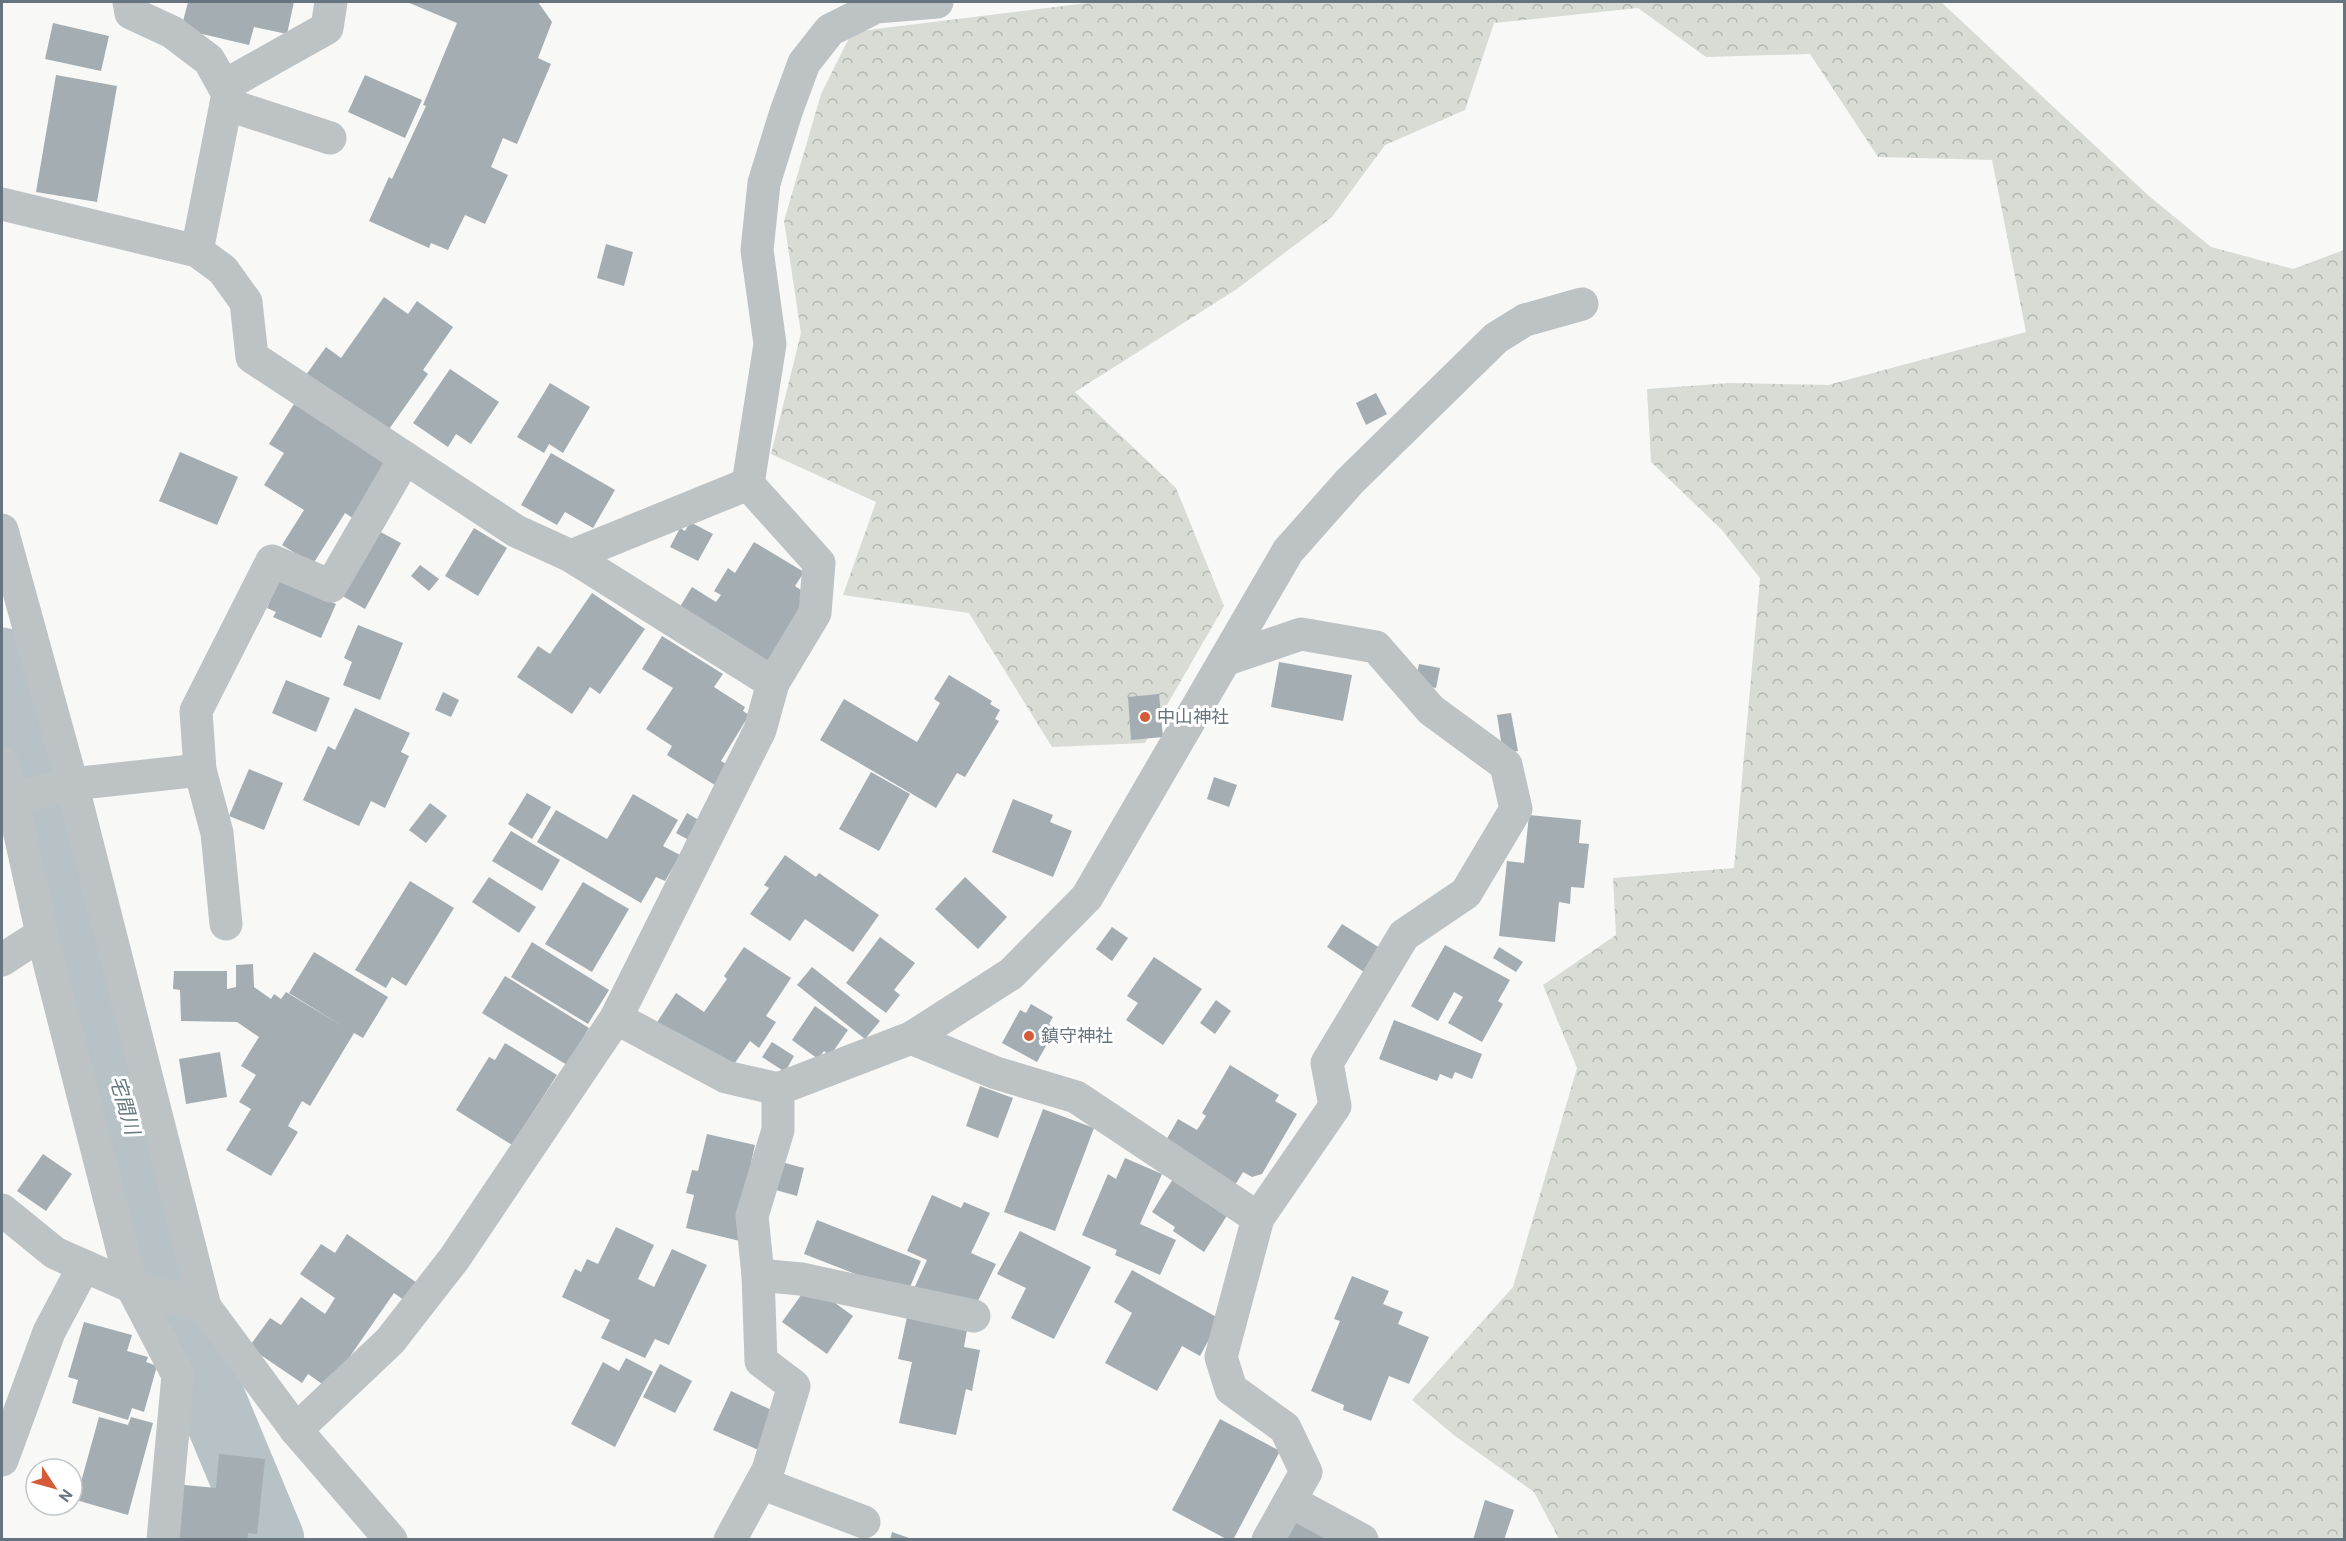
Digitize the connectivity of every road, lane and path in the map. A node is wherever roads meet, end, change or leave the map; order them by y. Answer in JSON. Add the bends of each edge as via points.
{"nodes":[{"id":1,"x":129,"y":2,"type":"edge"},
{"id":2,"x":331,"y":2,"type":"edge"},
{"id":3,"x":937,"y":2,"type":"edge"},
{"id":4,"x":864,"y":4,"type":"edge"},
{"id":5,"x":225,"y":95,"type":"junction"},
{"id":6,"x":330,"y":138,"type":"dead end"},
{"id":7,"x":2,"y":204,"type":"edge"},
{"id":8,"x":197,"y":251,"type":"junction"},
{"id":9,"x":1582,"y":304,"type":"dead end"},
{"id":10,"x":405,"y":458,"type":"junction"},
{"id":11,"x":748,"y":484,"type":"junction"},
{"id":12,"x":2,"y":530,"type":"edge"},
{"id":13,"x":571,"y":556,"type":"junction"},
{"id":14,"x":1224,"y":660,"type":"junction"},
{"id":15,"x":772,"y":683,"type":"junction"},
{"id":16,"x":2,"y":763,"type":"edge"},
{"id":17,"x":200,"y":770,"type":"junction"},
{"id":18,"x":66,"y":785,"type":"junction"},
{"id":19,"x":20,"y":795,"type":"junction"},
{"id":20,"x":226,"y":924,"type":"dead end"},
{"id":21,"x":42,"y":934,"type":"junction"},
{"id":22,"x":2,"y":960,"type":"edge"},
{"id":23,"x":616,"y":1018,"type":"junction"},
{"id":24,"x":911,"y":1038,"type":"junction"},
{"id":25,"x":778,"y":1089,"type":"junction"},
{"id":26,"x":2,"y":1210,"type":"edge"},
{"id":27,"x":1258,"y":1218,"type":"junction"},
{"id":28,"x":84,"y":1266,"type":"junction"},
{"id":29,"x":758,"y":1275,"type":"junction"},
{"id":30,"x":132,"y":1287,"type":"junction"},
{"id":31,"x":205,"y":1307,"type":"junction"},
{"id":32,"x":974,"y":1316,"type":"dead end"},
{"id":33,"x":296,"y":1430,"type":"junction"},
{"id":34,"x":2,"y":1460,"type":"edge"},
{"id":35,"x":761,"y":1483,"type":"junction"},
{"id":36,"x":1290,"y":1501,"type":"junction"},
{"id":37,"x":864,"y":1522,"type":"dead end"},
{"id":38,"x":163,"y":1539,"type":"edge"},
{"id":39,"x":391,"y":1539,"type":"edge"},
{"id":40,"x":730,"y":1539,"type":"edge"},
{"id":41,"x":1268,"y":1539,"type":"edge"},
{"id":42,"x":1362,"y":1539,"type":"edge"}],
"edges":[{"from":1,"to":5,"type":"street","via":[[130,14],[172,32],[209,60]]},
{"from":2,"to":5,"type":"street","via":[[327,28]]},
{"from":3,"to":4,"type":"street"},
{"from":4,"to":11,"type":"street","via":[[830,30],[804,63],[764,183],[757,250],[770,344]]},
{"from":5,"to":6,"type":"street"},
{"from":5,"to":8,"type":"street"},
{"from":7,"to":8,"type":"street"},
{"from":8,"to":10,"type":"street","via":[[223,270],[246,302],[252,357]]},
{"from":9,"to":14,"type":"street","via":[[1525,320],[1496,338],[1358,473],[1288,551]]},
{"from":10,"to":13,"type":"street","via":[[516,531]]},
{"from":10,"to":17,"type":"street","via":[[331,586],[272,561],[196,711]]},
{"from":11,"to":13,"type":"street"},
{"from":11,"to":15,"type":"street","via":[[819,563],[815,613]]},
{"from":12,"to":18,"type":"street"},
{"from":13,"to":15,"type":"street"},
{"from":14,"to":24,"type":"street","via":[[1087,897],[1011,974]]},
{"from":14,"to":27,"type":"street","via":[[1301,634],[1376,647],[1431,710],[1506,765],[1516,809],[1466,892],[1404,935],[1327,1063],[1335,1106]]},
{"from":15,"to":23,"type":"street","via":[[760,730]]},
{"from":16,"to":19,"type":"street"},
{"from":17,"to":18,"type":"street"},
{"from":17,"to":20,"type":"street","via":[[217,832]]},
{"from":18,"to":19,"type":"street"},
{"from":18,"to":31,"type":"street"},
{"from":19,"to":21,"type":"street"},
{"from":21,"to":22,"type":"street"},
{"from":21,"to":30,"type":"street"},
{"from":23,"to":25,"type":"street","via":[[726,1077]]},
{"from":23,"to":33,"type":"street","via":[[454,1259],[390,1341]]},
{"from":24,"to":25,"type":"street"},
{"from":24,"to":27,"type":"street","via":[[996,1073],[1076,1097]]},
{"from":25,"to":29,"type":"street","via":[[778,1130],[752,1216]]},
{"from":26,"to":28,"type":"street","via":[[55,1253]]},
{"from":27,"to":36,"type":"street","via":[[1221,1357],[1231,1389],[1285,1428],[1306,1472]]},
{"from":28,"to":30,"type":"street"},
{"from":28,"to":34,"type":"street","via":[[49,1332]]},
{"from":29,"to":32,"type":"street","via":[[801,1279]]},
{"from":29,"to":35,"type":"street","via":[[760,1361],[794,1386]]},
{"from":30,"to":31,"type":"street"},
{"from":30,"to":38,"type":"street","via":[[178,1375]]},
{"from":31,"to":33,"type":"street"},
{"from":33,"to":39,"type":"street"},
{"from":35,"to":37,"type":"street"},
{"from":35,"to":40,"type":"street"},
{"from":36,"to":41,"type":"street"},
{"from":36,"to":42,"type":"street"}]}
